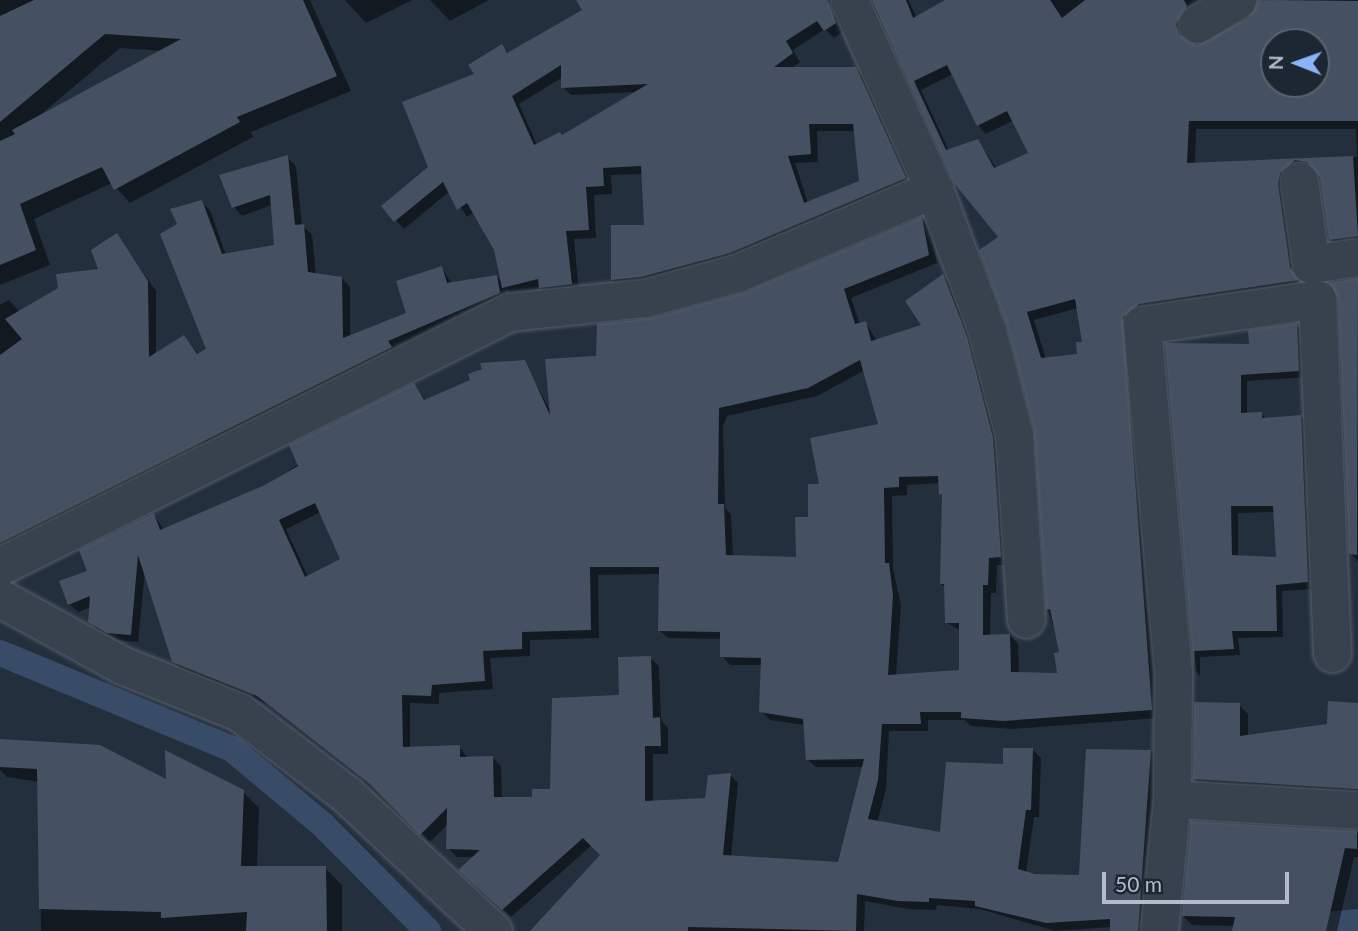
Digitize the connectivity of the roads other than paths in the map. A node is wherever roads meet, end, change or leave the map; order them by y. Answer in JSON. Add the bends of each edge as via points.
{"nodes":[{"id":1,"x":849,"y":0,"type":"edge"},
{"id":2,"x":1237,"y":0,"type":"edge"},
{"id":3,"x":1197,"y":24,"type":"dead end"},
{"id":4,"x":1299,"y":181,"type":"dead end"},
{"id":5,"x":934,"y":190,"type":"junction"},
{"id":6,"x":1358,"y":257,"type":"edge"},
{"id":7,"x":0,"y":566,"type":"edge"},
{"id":8,"x":0,"y":598,"type":"edge"},
{"id":9,"x":1026,"y":619,"type":"dead end"},
{"id":10,"x":1332,"y":653,"type":"dead end"},
{"id":11,"x":1172,"y":799,"type":"junction"},
{"id":12,"x":1358,"y":810,"type":"edge"},
{"id":13,"x":493,"y":931,"type":"edge"},
{"id":14,"x":1159,"y":931,"type":"edge"}],
"edges":[{"from":1,"to":5,"type":"street"},
{"from":2,"to":3,"type":"street"},
{"from":4,"to":6,"type":"street","via":[[1311,264]]},
{"from":5,"to":7,"type":"street","via":[[737,273],[645,298],[509,312]]},
{"from":5,"to":9,"type":"street","via":[[987,331],[1014,435]]},
{"from":8,"to":13,"type":"street","via":[[122,665],[239,712],[346,794]]},
{"from":10,"to":11,"type":"street","via":[[1317,299],[1142,326],[1173,674]]},
{"from":11,"to":12,"type":"street"},
{"from":11,"to":14,"type":"street"}]}
